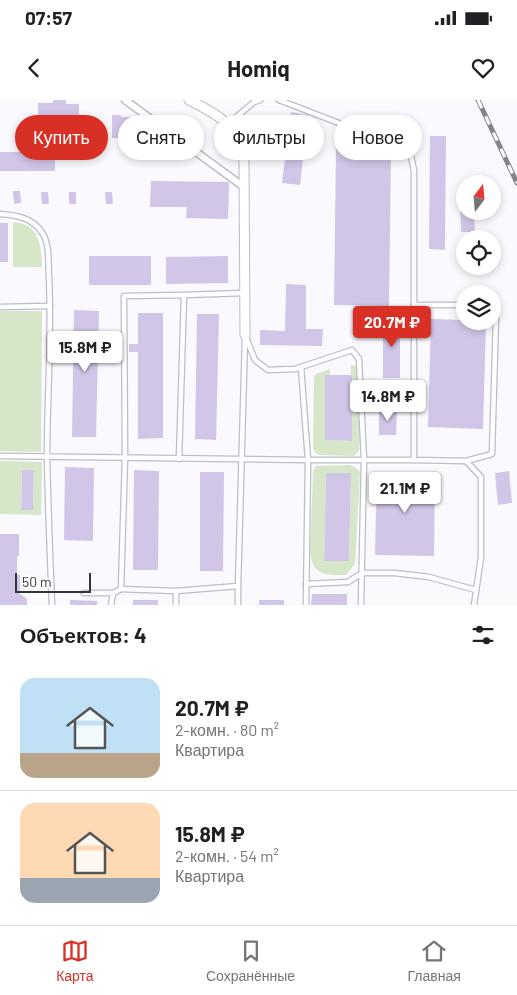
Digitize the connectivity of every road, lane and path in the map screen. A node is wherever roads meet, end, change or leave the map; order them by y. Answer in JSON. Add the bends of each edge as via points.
{"nodes":[{"id":1,"x":125,"y":100,"type":"edge"},
{"id":2,"x":189,"y":100,"type":"edge"},
{"id":3,"x":260,"y":100,"type":"edge"},
{"id":4,"x":278,"y":100,"type":"edge"},
{"id":5,"x":215,"y":115,"type":"edge"},
{"id":6,"x":239,"y":115,"type":"edge"},
{"id":7,"x":244,"y":160,"type":"edge"},
{"id":8,"x":244,"y":188,"type":"junction"},
{"id":9,"x":0,"y":214,"type":"edge"},
{"id":10,"x":245,"y":293,"type":"junction"},
{"id":11,"x":184,"y":295,"type":"junction"},
{"id":12,"x":414,"y":305,"type":"junction"},
{"id":13,"x":456,"y":305,"type":"edge"},
{"id":14,"x":50,"y":306,"type":"junction"},
{"id":15,"x":0,"y":307,"type":"edge"},
{"id":16,"x":496,"y":330,"type":"edge"},
{"id":17,"x":245,"y":334,"type":"junction"},
{"id":18,"x":301,"y":367,"type":"junction"},
{"id":19,"x":0,"y":456,"type":"edge"},
{"id":20,"x":48,"y":457,"type":"junction"},
{"id":21,"x":125,"y":458,"type":"junction"},
{"id":22,"x":179,"y":459,"type":"junction"},
{"id":23,"x":241,"y":460,"type":"junction"},
{"id":24,"x":308,"y":460,"type":"junction"},
{"id":25,"x":364,"y":460,"type":"junction"},
{"id":26,"x":414,"y":460,"type":"junction"},
{"id":27,"x":466,"y":461,"type":"junction"},
{"id":28,"x":362,"y":573,"type":"junction"},
{"id":29,"x":306,"y":584,"type":"junction"},
{"id":30,"x":238,"y":586,"type":"junction"},
{"id":31,"x":121,"y":589,"type":"junction"},
{"id":32,"x":476,"y":590,"type":"junction"},
{"id":33,"x":176,"y":591,"type":"junction"},
{"id":34,"x":84,"y":593,"type":"dead end"},
{"id":35,"x":113,"y":593,"type":"junction"},
{"id":36,"x":52,"y":605,"type":"edge"},
{"id":37,"x":112,"y":605,"type":"edge"},
{"id":38,"x":176,"y":605,"type":"edge"},
{"id":39,"x":238,"y":605,"type":"edge"},
{"id":40,"x":306,"y":605,"type":"edge"},
{"id":41,"x":361,"y":605,"type":"edge"},
{"id":42,"x":474,"y":605,"type":"edge"}],
"edges":[{"from":1,"to":8,"type":"street"},
{"from":2,"to":5,"type":"street"},
{"from":3,"to":6,"type":"lane"},
{"from":4,"to":12,"type":"lane","via":[[344,125],[388,133],[409,144],[414,171]]},
{"from":7,"to":8,"type":"street"},
{"from":8,"to":10,"type":"street"},
{"from":9,"to":14,"type":"lane","via":[[26,218],[42,233],[47,243]]},
{"from":10,"to":11,"type":"lane"},
{"from":10,"to":17,"type":"street"},
{"from":11,"to":21,"type":"lane","via":[[124,296]]},
{"from":11,"to":22,"type":"lane"},
{"from":12,"to":13,"type":"lane"},
{"from":12,"to":26,"type":"lane"},
{"from":14,"to":15,"type":"lane"},
{"from":14,"to":20,"type":"lane"},
{"from":16,"to":27,"type":"lane","via":[[492,454]]},
{"from":17,"to":18,"type":"lane","via":[[255,360],[268,370]]},
{"from":17,"to":23,"type":"lane"},
{"from":18,"to":24,"type":"lane"},
{"from":18,"to":25,"type":"lane","via":[[352,350],[359,359]]},
{"from":19,"to":20,"type":"lane"},
{"from":20,"to":21,"type":"lane"},
{"from":20,"to":36,"type":"lane"},
{"from":21,"to":22,"type":"lane"},
{"from":21,"to":31,"type":"lane"},
{"from":22,"to":23,"type":"lane"},
{"from":23,"to":24,"type":"lane"},
{"from":23,"to":30,"type":"lane"},
{"from":24,"to":25,"type":"lane"},
{"from":24,"to":29,"type":"lane"},
{"from":25,"to":26,"type":"lane"},
{"from":25,"to":28,"type":"lane"},
{"from":26,"to":27,"type":"lane"},
{"from":27,"to":32,"type":"lane","via":[[481,477],[481,557]]},
{"from":28,"to":29,"type":"lane","via":[[348,582]]},
{"from":28,"to":32,"type":"lane","via":[[429,578]]},
{"from":28,"to":41,"type":"lane"},
{"from":29,"to":40,"type":"lane"},
{"from":30,"to":33,"type":"lane"},
{"from":30,"to":39,"type":"lane"},
{"from":31,"to":33,"type":"lane"},
{"from":31,"to":35,"type":"lane"},
{"from":32,"to":42,"type":"lane"},
{"from":33,"to":38,"type":"lane"},
{"from":34,"to":35,"type":"lane"},
{"from":35,"to":37,"type":"lane"}]}
